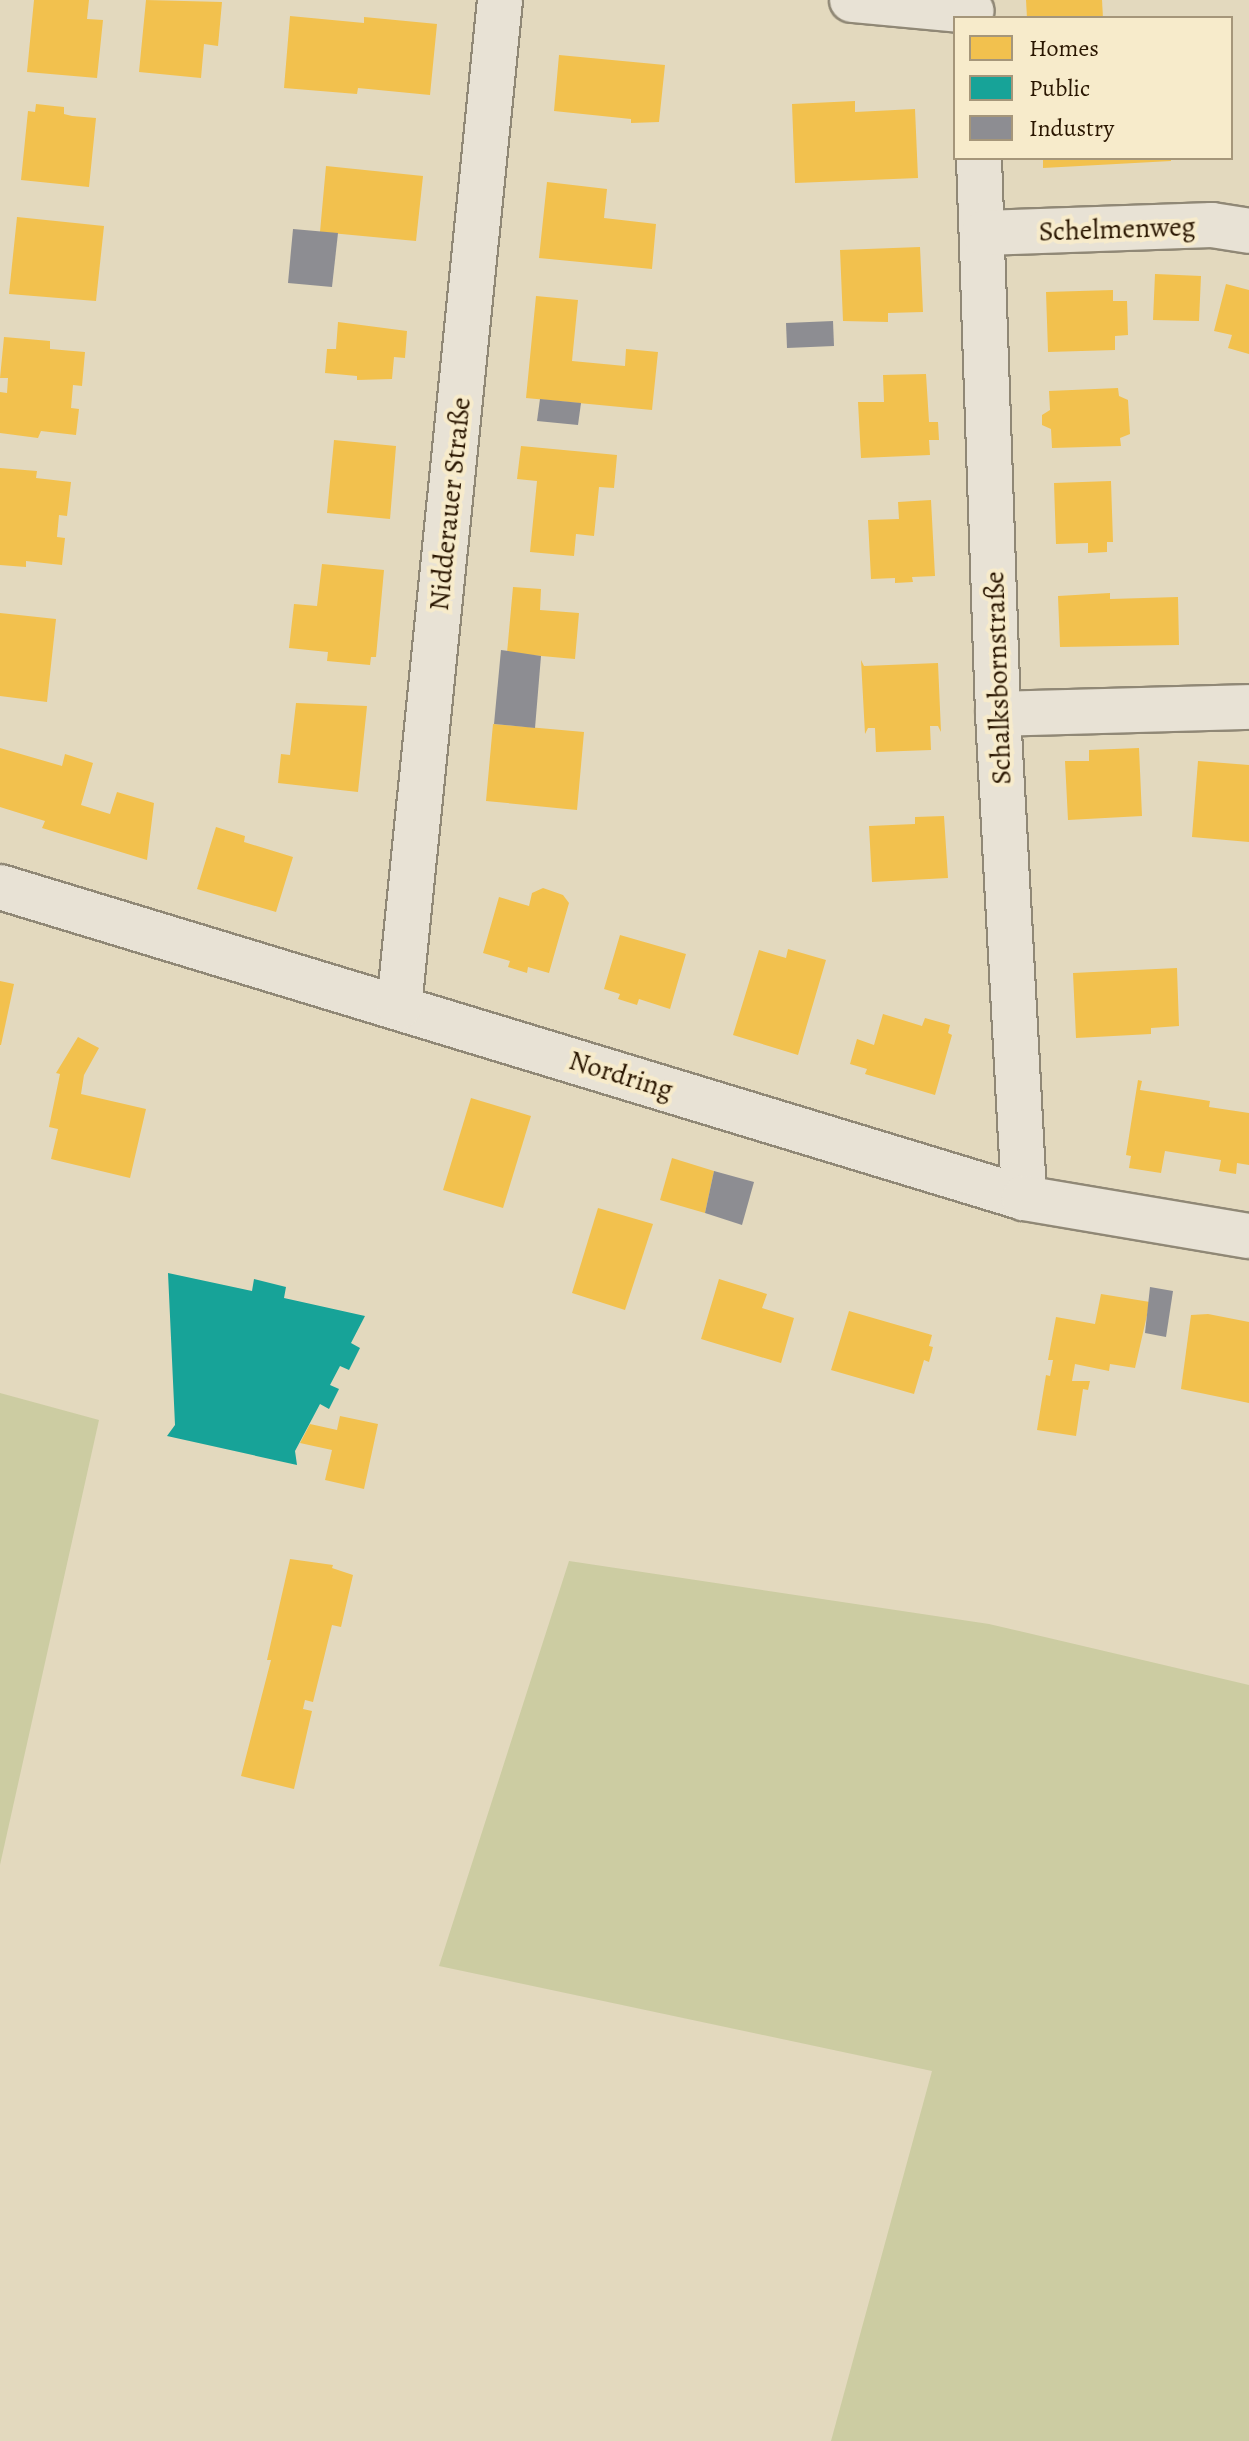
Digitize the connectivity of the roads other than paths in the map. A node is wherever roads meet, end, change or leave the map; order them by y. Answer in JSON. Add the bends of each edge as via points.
{"nodes":[{"id":1,"x":500,"y":0,"type":"edge"},
{"id":2,"x":852,"y":0,"type":"edge"},
{"id":3,"x":971,"y":10,"type":"edge"},
{"id":4,"x":979,"y":160,"type":"edge"},
{"id":5,"x":1249,"y":231,"type":"edge"},
{"id":6,"x":984,"y":233,"type":"junction"},
{"id":7,"x":1249,"y":707,"type":"edge"},
{"id":8,"x":998,"y":714,"type":"junction"},
{"id":9,"x":0,"y":887,"type":"edge"},
{"id":10,"x":399,"y":1007,"type":"junction"},
{"id":11,"x":1024,"y":1198,"type":"junction"},
{"id":12,"x":1249,"y":1236,"type":"edge"}],
"edges":[{"from":1,"to":10,"type":"street","name":"Nidderauer Straße"},
{"from":2,"to":3,"type":"street"},
{"from":4,"to":6,"type":"street","name":"Schalksbornstraße"},
{"from":5,"to":6,"type":"street","name":"Schelmenweg","via":[[1212,225]]},
{"from":6,"to":8,"type":"street","name":"Schalksbornstraße"},
{"from":7,"to":8,"type":"street"},
{"from":8,"to":11,"type":"street","name":"Schalksbornstraße"},
{"from":9,"to":10,"type":"street","name":"Nordring"},
{"from":10,"to":11,"type":"street","name":"Nordring"},
{"from":11,"to":12,"type":"street","name":"Nordring"}]}
